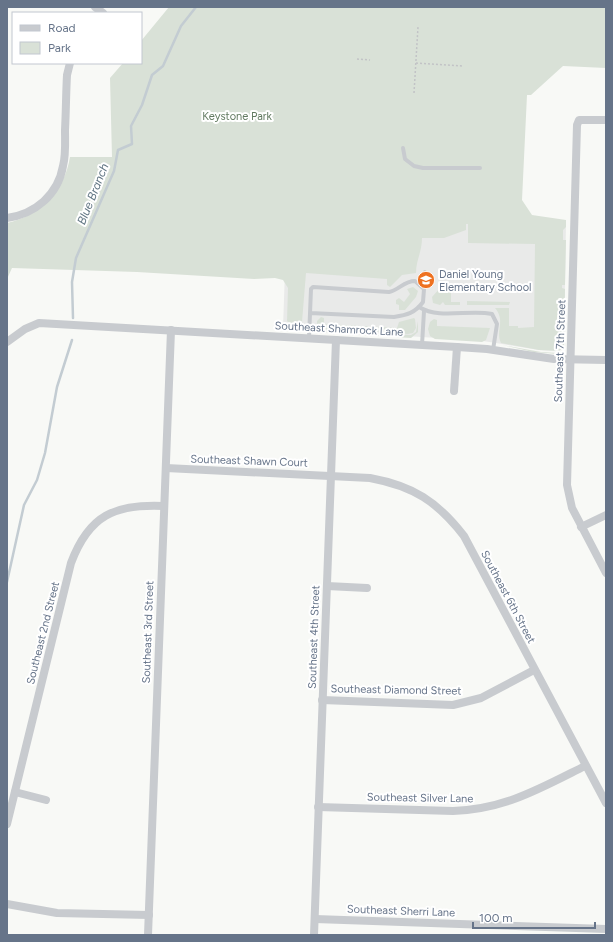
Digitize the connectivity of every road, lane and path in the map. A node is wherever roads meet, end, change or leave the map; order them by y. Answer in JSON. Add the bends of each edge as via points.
{"nodes":[{"id":1,"x":418,"y":27,"type":"dead end"},
{"id":2,"x":357,"y":59,"type":"dead end"},
{"id":3,"x":370,"y":60,"type":"dead end"},
{"id":4,"x":416,"y":63,"type":"junction"},
{"id":5,"x":70,"y":64,"type":"edge"},
{"id":6,"x":462,"y":66,"type":"dead end"},
{"id":7,"x":414,"y":93,"type":"dead end"},
{"id":8,"x":606,"y":120,"type":"edge"},
{"id":9,"x":402,"y":148,"type":"dead end"},
{"id":10,"x":480,"y":168,"type":"dead end"},
{"id":11,"x":7,"y":218,"type":"edge"},
{"id":12,"x":425,"y":272,"type":"dead end"},
{"id":13,"x":420,"y":283,"type":"junction"},
{"id":14,"x":419,"y":308,"type":"junction"},
{"id":15,"x":424,"y":311,"type":"junction"},
{"id":16,"x":310,"y":313,"type":"junction"},
{"id":17,"x":171,"y":330,"type":"junction"},
{"id":18,"x":309,"y":338,"type":"junction"},
{"id":19,"x":336,"y":340,"type":"junction"},
{"id":20,"x":7,"y":342,"type":"edge"},
{"id":21,"x":422,"y":345,"type":"junction"},
{"id":22,"x":457,"y":347,"type":"junction"},
{"id":23,"x":493,"y":350,"type":"junction"},
{"id":24,"x":571,"y":359,"type":"junction"},
{"id":25,"x":606,"y":360,"type":"edge"},
{"id":26,"x":454,"y":391,"type":"dead end"},
{"id":27,"x":166,"y":468,"type":"junction"},
{"id":28,"x":330,"y":475,"type":"junction"},
{"id":29,"x":164,"y":506,"type":"junction"},
{"id":30,"x":606,"y":515,"type":"edge"},
{"id":31,"x":582,"y":527,"type":"junction"},
{"id":32,"x":606,"y":573,"type":"edge"},
{"id":33,"x":327,"y":586,"type":"junction"},
{"id":34,"x":367,"y":588,"type":"dead end"},
{"id":35,"x":534,"y":670,"type":"junction"},
{"id":36,"x":322,"y":700,"type":"junction"},
{"id":37,"x":585,"y":766,"type":"junction"},
{"id":38,"x":15,"y":792,"type":"junction"},
{"id":39,"x":46,"y":800,"type":"dead end"},
{"id":40,"x":606,"y":803,"type":"edge"},
{"id":41,"x":318,"y":807,"type":"junction"},
{"id":42,"x":7,"y":824,"type":"edge"},
{"id":43,"x":7,"y":904,"type":"edge"},
{"id":44,"x":149,"y":915,"type":"junction"},
{"id":45,"x":315,"y":919,"type":"junction"},
{"id":46,"x":606,"y":929,"type":"edge"},
{"id":47,"x":148,"y":935,"type":"edge"},
{"id":48,"x":314,"y":935,"type":"edge"}],
"edges":[{"from":1,"to":4,"type":"path"},
{"from":2,"to":3,"type":"path"},
{"from":4,"to":6,"type":"path"},
{"from":4,"to":7,"type":"path"},
{"from":5,"to":11,"type":"street","via":[[67,75],[64,166],[57,186],[35,209]]},
{"from":8,"to":24,"type":"street","name":"Southeast 7th Street","via":[[579,120],[576,132]]},
{"from":9,"to":10,"type":"lane","via":[[405,159],[414,166]]},
{"from":12,"to":13,"type":"lane"},
{"from":13,"to":14,"type":"lane","via":[[424,289],[424,296]]},
{"from":13,"to":16,"type":"lane","via":[[410,281],[396,291],[388,292],[313,287]]},
{"from":14,"to":15,"type":"lane"},
{"from":14,"to":16,"type":"lane","via":[[407,315],[394,317]]},
{"from":15,"to":21,"type":"lane"},
{"from":15,"to":23,"type":"lane","via":[[492,314],[497,324]]},
{"from":16,"to":18,"type":"lane"},
{"from":17,"to":18,"type":"street","name":"Southeast Shamrock Lane"},
{"from":17,"to":20,"type":"street","name":"Southeast Shamrock Lane","via":[[39,323]]},
{"from":17,"to":27,"type":"street","name":"Southeast 3rd Street"},
{"from":18,"to":19,"type":"street","name":"Southeast Shamrock Lane"},
{"from":19,"to":21,"type":"street","name":"Southeast Shamrock Lane"},
{"from":19,"to":28,"type":"street","name":"Southeast 4th Street"},
{"from":21,"to":22,"type":"street","name":"Southeast Shamrock Lane"},
{"from":22,"to":23,"type":"street","name":"Southeast Shamrock Lane"},
{"from":22,"to":26,"type":"street"},
{"from":23,"to":24,"type":"street","name":"Southeast Shamrock Lane"},
{"from":24,"to":25,"type":"street","name":"Southeast Shamrock Lane"},
{"from":24,"to":31,"type":"street","name":"Southeast 7th Street","via":[[567,485],[572,508]]},
{"from":27,"to":28,"type":"street","name":"Southeast Shawn Court"},
{"from":27,"to":29,"type":"street","name":"Southeast 3rd Street"},
{"from":28,"to":33,"type":"street","name":"Southeast 4th Street"},
{"from":28,"to":35,"type":"street","name":"Southeast 6th Street","via":[[389,481],[414,491],[448,516],[464,536]]},
{"from":29,"to":38,"type":"street","name":"Southeast 2nd Street","via":[[139,505],[122,508],[92,526],[78,545],[71,563]]},
{"from":29,"to":44,"type":"street","name":"Southeast 3rd Street"},
{"from":30,"to":31,"type":"street"},
{"from":31,"to":32,"type":"street","name":"Southeast 7th Street"},
{"from":33,"to":34,"type":"street"},
{"from":33,"to":36,"type":"street","name":"Southeast 4th Street"},
{"from":35,"to":36,"type":"street","name":"Southeast Diamond Street","via":[[481,698],[453,705]]},
{"from":35,"to":37,"type":"street","name":"Southeast 6th Street"},
{"from":36,"to":41,"type":"street","name":"Southeast 4th Street"},
{"from":37,"to":40,"type":"street","name":"Southeast 6th Street"},
{"from":37,"to":41,"type":"street","name":"Southeast Silver Lane","via":[[520,798],[474,810]]},
{"from":38,"to":39,"type":"street"},
{"from":38,"to":42,"type":"street","name":"Southeast 2nd Street"},
{"from":41,"to":45,"type":"street","name":"Southeast 4th Street"},
{"from":43,"to":44,"type":"street","via":[[57,913]]},
{"from":44,"to":47,"type":"street","name":"Southeast 3rd Street"},
{"from":45,"to":46,"type":"street","name":"Southeast Sherri Lane"},
{"from":45,"to":48,"type":"street","name":"Southeast 4th Street"}]}
